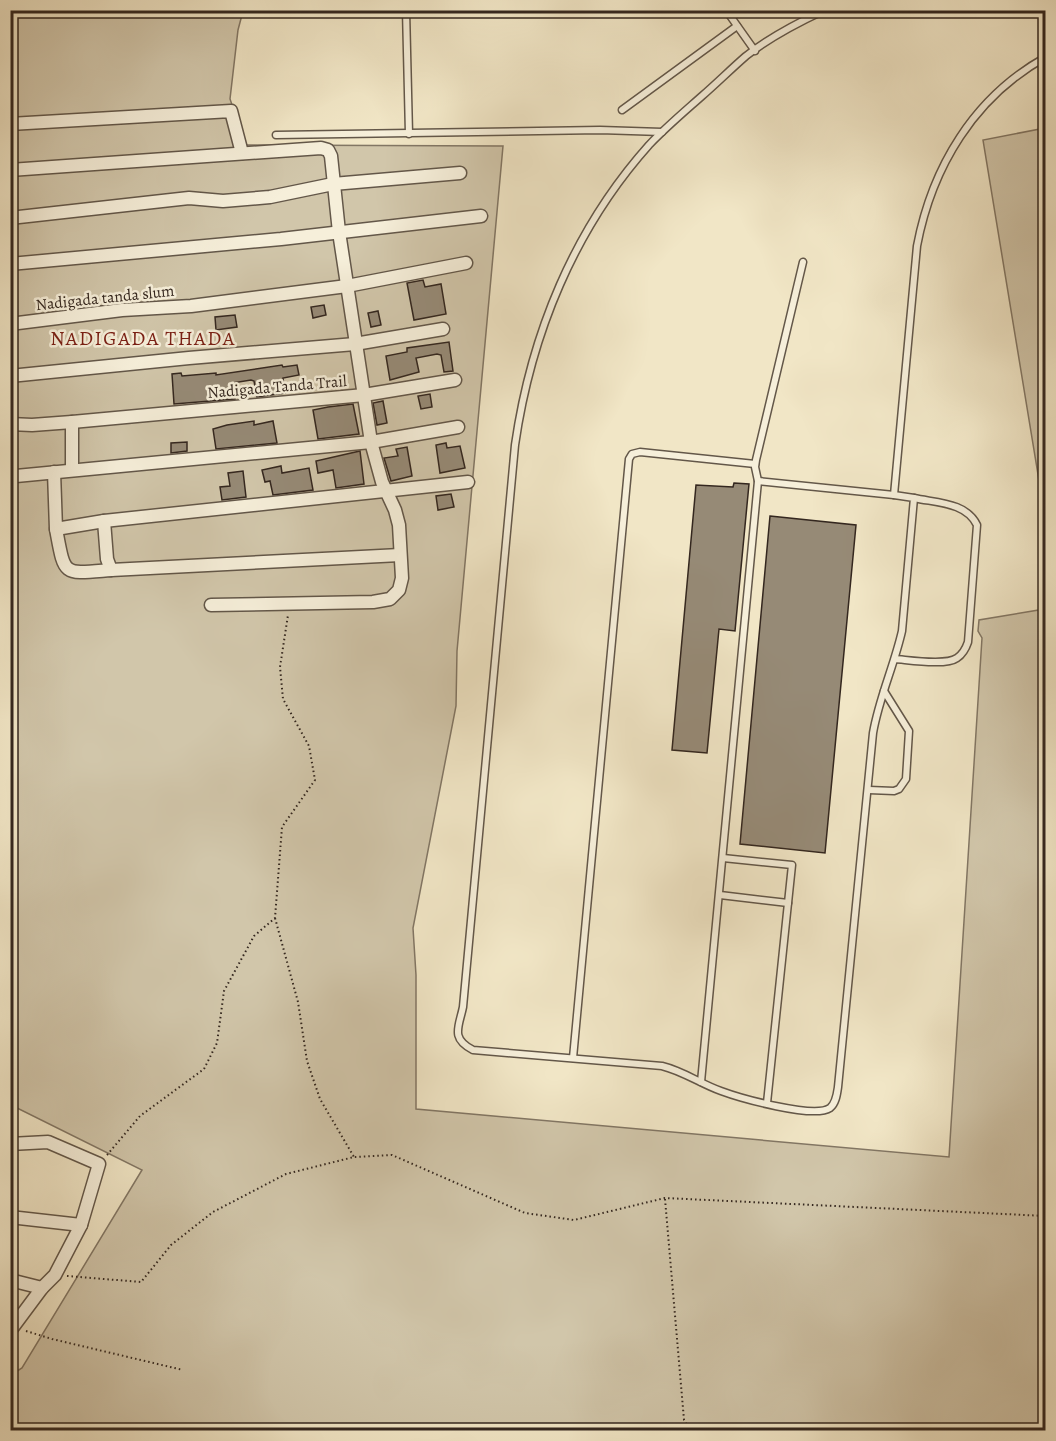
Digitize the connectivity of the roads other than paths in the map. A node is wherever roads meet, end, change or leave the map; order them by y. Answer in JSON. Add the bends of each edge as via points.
{"nodes":[{"id":1,"x":406,"y":10,"type":"edge"},
{"id":2,"x":726,"y":10,"type":"edge"},
{"id":3,"x":825,"y":10,"type":"edge"},
{"id":4,"x":737,"y":26,"type":"junction"},
{"id":5,"x":755,"y":51,"type":"junction"},
{"id":6,"x":1046,"y":57,"type":"edge"},
{"id":7,"x":622,"y":110,"type":"dead end"},
{"id":8,"x":10,"y":124,"type":"edge"},
{"id":9,"x":662,"y":132,"type":"junction"},
{"id":10,"x":409,"y":134,"type":"junction"},
{"id":11,"x":276,"y":135,"type":"dead end"},
{"id":12,"x":242,"y":153,"type":"junction"},
{"id":13,"x":10,"y":170,"type":"edge"},
{"id":14,"x":460,"y":173,"type":"dead end"},
{"id":15,"x":333,"y":184,"type":"junction"},
{"id":16,"x":481,"y":216,"type":"dead end"},
{"id":17,"x":10,"y":218,"type":"edge"},
{"id":18,"x":339,"y":232,"type":"junction"},
{"id":19,"x":803,"y":262,"type":"dead end"},
{"id":20,"x":466,"y":263,"type":"dead end"},
{"id":21,"x":10,"y":264,"type":"edge"},
{"id":22,"x":346,"y":286,"type":"junction"},
{"id":23,"x":16,"y":323,"type":"edge"},
{"id":24,"x":443,"y":329,"type":"dead end"},
{"id":25,"x":355,"y":344,"type":"junction"},
{"id":26,"x":10,"y":376,"type":"edge"},
{"id":27,"x":455,"y":381,"type":"dead end"},
{"id":28,"x":364,"y":395,"type":"junction"},
{"id":29,"x":72,"y":422,"type":"junction"},
{"id":30,"x":10,"y":424,"type":"edge"},
{"id":31,"x":458,"y":427,"type":"dead end"},
{"id":32,"x":371,"y":442,"type":"junction"},
{"id":33,"x":755,"y":464,"type":"junction"},
{"id":34,"x":72,"y":470,"type":"junction"},
{"id":35,"x":54,"y":472,"type":"junction"},
{"id":36,"x":16,"y":476,"type":"dead end"},
{"id":37,"x":759,"y":481,"type":"junction"},
{"id":38,"x":468,"y":482,"type":"dead end"},
{"id":39,"x":386,"y":492,"type":"junction"},
{"id":40,"x":894,"y":495,"type":"junction"},
{"id":41,"x":914,"y":498,"type":"junction"},
{"id":42,"x":104,"y":521,"type":"junction"},
{"id":43,"x":56,"y":529,"type":"junction"},
{"id":44,"x":400,"y":555,"type":"junction"},
{"id":45,"x":111,"y":570,"type":"junction"},
{"id":46,"x":211,"y":605,"type":"dead end"},
{"id":47,"x":895,"y":659,"type":"junction"},
{"id":48,"x":884,"y":691,"type":"junction"},
{"id":49,"x":868,"y":790,"type":"junction"},
{"id":50,"x":723,"y":858,"type":"junction"},
{"id":51,"x":720,"y":896,"type":"junction"},
{"id":52,"x":788,"y":903,"type":"junction"},
{"id":53,"x":573,"y":1058,"type":"junction"},
{"id":54,"x":701,"y":1082,"type":"junction"},
{"id":55,"x":767,"y":1103,"type":"junction"},
{"id":56,"x":10,"y":1144,"type":"edge"},
{"id":57,"x":10,"y":1217,"type":"edge"},
{"id":58,"x":81,"y":1225,"type":"junction"},
{"id":59,"x":10,"y":1280,"type":"edge"},
{"id":60,"x":42,"y":1288,"type":"junction"},
{"id":61,"x":12,"y":1329,"type":"edge"}],
"edges":[{"from":1,"to":10,"type":"lane"},
{"from":2,"to":4,"type":"lane"},
{"from":3,"to":5,"type":"lane","via":[[795,24]]},
{"from":4,"to":5,"type":"lane"},
{"from":4,"to":7,"type":"lane"},
{"from":5,"to":9,"type":"lane"},
{"from":6,"to":40,"type":"lane","via":[[1003,87],[974,118],[943,165],[926,205],[917,246]]},
{"from":8,"to":12,"type":"street","via":[[231,111]]},
{"from":9,"to":10,"type":"lane"},
{"from":9,"to":53,"type":"lane","via":[[596,213],[570,259],[528,376],[515,445],[458,1030],[462,1042],[473,1050]]},
{"from":10,"to":11,"type":"lane"},
{"from":12,"to":13,"type":"street"},
{"from":12,"to":15,"type":"street","via":[[325,148],[331,156]]},
{"from":14,"to":15,"type":"street"},
{"from":15,"to":17,"type":"street","via":[[270,197],[223,201],[189,198]]},
{"from":15,"to":18,"type":"street"},
{"from":16,"to":18,"type":"street"},
{"from":18,"to":21,"type":"street"},
{"from":18,"to":22,"type":"street"},
{"from":19,"to":33,"type":"lane"},
{"from":20,"to":22,"type":"street","name":"Nadigada tanda slum"},
{"from":22,"to":23,"type":"street","name":"Nadigada tanda slum"},
{"from":22,"to":25,"type":"street"},
{"from":24,"to":25,"type":"street"},
{"from":25,"to":26,"type":"street"},
{"from":25,"to":28,"type":"street"},
{"from":27,"to":28,"type":"street","name":"Nadigada Tanda Trail"},
{"from":28,"to":29,"type":"street","name":"Nadigada Tanda Trail"},
{"from":28,"to":32,"type":"street"},
{"from":29,"to":30,"type":"street","name":"Nadigada Tanda Trail"},
{"from":29,"to":34,"type":"street"},
{"from":31,"to":32,"type":"street"},
{"from":32,"to":34,"type":"street"},
{"from":32,"to":39,"type":"street"},
{"from":33,"to":37,"type":"lane"},
{"from":33,"to":53,"type":"lane","via":[[640,452],[629,459]]},
{"from":34,"to":35,"type":"street"},
{"from":35,"to":36,"type":"street"},
{"from":35,"to":43,"type":"street"},
{"from":37,"to":40,"type":"lane"},
{"from":37,"to":50,"type":"lane"},
{"from":38,"to":39,"type":"street"},
{"from":39,"to":42,"type":"street"},
{"from":39,"to":44,"type":"street","via":[[399,525]]},
{"from":40,"to":41,"type":"lane"},
{"from":41,"to":47,"type":"lane","via":[[902,631]]},
{"from":41,"to":47,"type":"lane","via":[[958,507],[967,511],[978,525],[968,642],[956,659]]},
{"from":42,"to":43,"type":"street"},
{"from":42,"to":45,"type":"street"},
{"from":43,"to":45,"type":"street","via":[[67,569],[74,573]]},
{"from":44,"to":45,"type":"street"},
{"from":44,"to":46,"type":"street","via":[[402,578],[399,590],[390,599]]},
{"from":47,"to":48,"type":"lane"},
{"from":48,"to":49,"type":"lane","via":[[876,714]]},
{"from":48,"to":49,"type":"lane","via":[[909,731],[906,779],[894,791]]},
{"from":49,"to":55,"type":"lane","via":[[834,1102],[825,1110],[812,1112]]},
{"from":50,"to":51,"type":"lane"},
{"from":50,"to":52,"type":"lane","via":[[792,865]]},
{"from":51,"to":52,"type":"lane"},
{"from":51,"to":54,"type":"lane"},
{"from":52,"to":55,"type":"lane"},
{"from":53,"to":54,"type":"lane","via":[[662,1066]]},
{"from":54,"to":55,"type":"lane"},
{"from":56,"to":58,"type":"street","via":[[48,1142],[99,1164]]},
{"from":57,"to":58,"type":"street"},
{"from":58,"to":60,"type":"street","via":[[55,1275]]},
{"from":59,"to":60,"type":"street"},
{"from":60,"to":61,"type":"street"}]}
